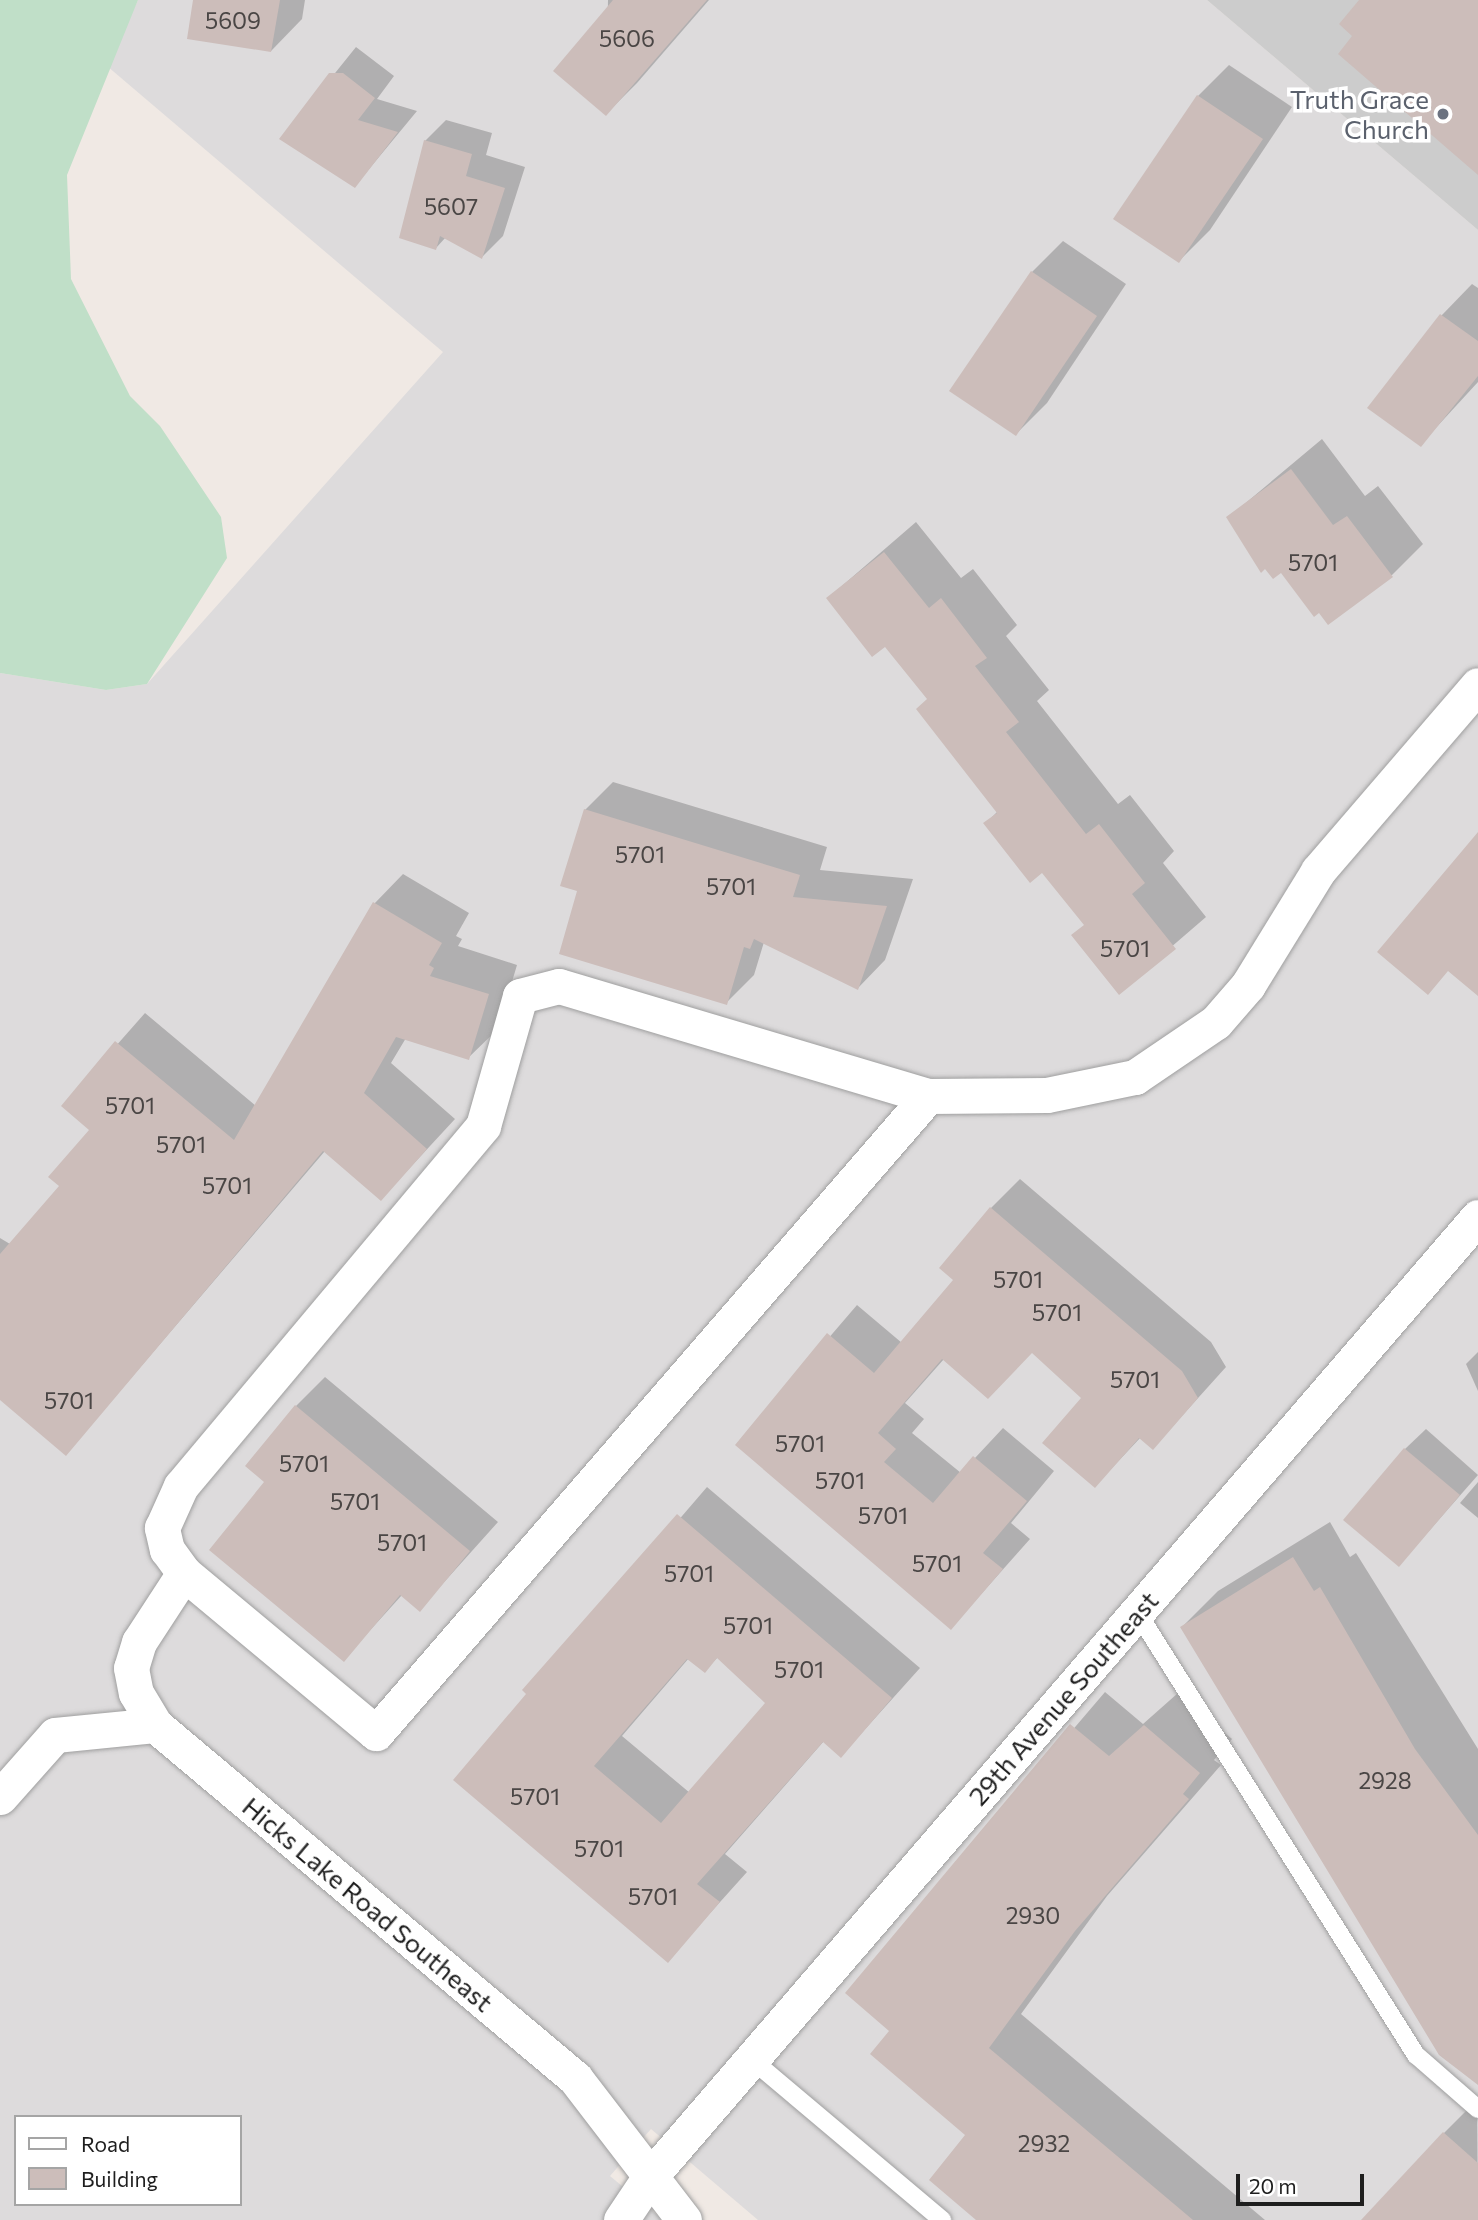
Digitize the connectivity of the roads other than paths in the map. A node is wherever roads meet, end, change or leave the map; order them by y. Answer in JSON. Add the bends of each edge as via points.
{"nodes":[{"id":1,"x":1478,"y":684,"type":"edge"},
{"id":2,"x":928,"y":1096,"type":"junction"},
{"id":3,"x":1478,"y":1217,"type":"edge"},
{"id":4,"x":184,"y":1573,"type":"junction"},
{"id":5,"x":1137,"y":1612,"type":"junction"},
{"id":6,"x":155,"y":1725,"type":"junction"},
{"id":7,"x":0,"y":1797,"type":"edge"},
{"id":8,"x":751,"y":2059,"type":"junction"},
{"id":9,"x":1478,"y":2109,"type":"edge"},
{"id":10,"x":649,"y":2178,"type":"junction"},
{"id":11,"x":621,"y":2220,"type":"edge"},
{"id":12,"x":684,"y":2220,"type":"edge"},
{"id":13,"x":942,"y":2220,"type":"edge"}],
"edges":[{"from":1,"to":2,"type":"street","via":[[1318,872],[1248,985],[1177,1054],[1096,1090]]},
{"from":2,"to":4,"type":"street","via":[[376,1733]]},
{"from":2,"to":4,"type":"street","via":[[559,986],[520,996],[498,1085],[476,1137],[168,1504],[164,1539]]},
{"from":3,"to":5,"type":"street","name":"29th Avenue Southeast"},
{"from":4,"to":6,"type":"street","name":"Hicks Lake Road Southeast","via":[[139,1642],[131,1668],[136,1693]]},
{"from":5,"to":8,"type":"street","name":"29th Avenue Southeast"},
{"from":5,"to":9,"type":"lane","via":[[1416,2055]]},
{"from":6,"to":7,"type":"street","via":[[55,1735]]},
{"from":6,"to":10,"type":"street","name":"Hicks Lake Road Southeast","via":[[575,2078]]},
{"from":8,"to":10,"type":"street","name":"29th Avenue Southeast"},
{"from":8,"to":13,"type":"lane"},
{"from":10,"to":11,"type":"street","name":"29th Avenue Southeast"},
{"from":10,"to":12,"type":"street","name":"Hicks Lake Road Southeast"}]}
